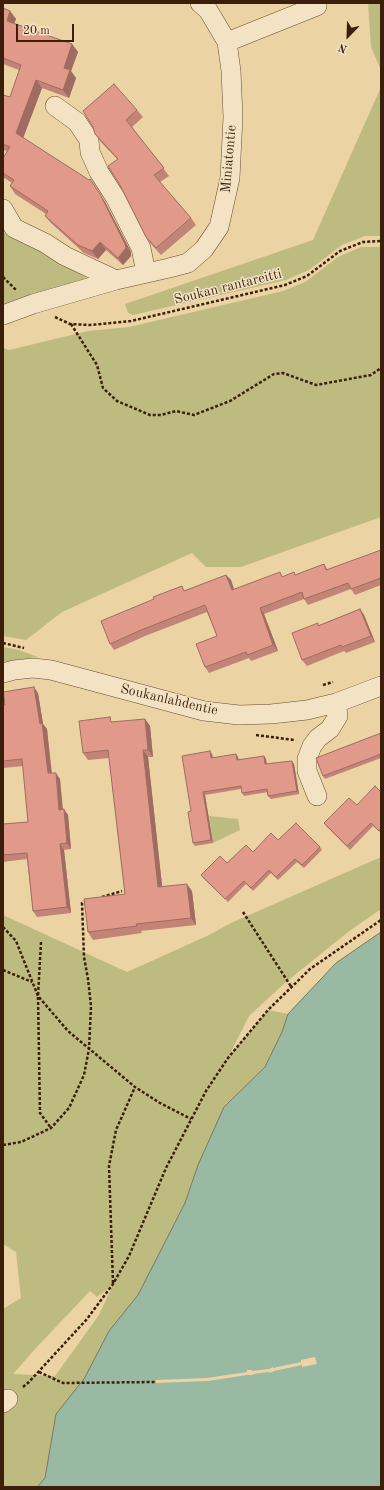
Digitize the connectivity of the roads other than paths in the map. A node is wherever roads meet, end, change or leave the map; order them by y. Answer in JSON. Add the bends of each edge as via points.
{"nodes":[{"id":1,"x":200,"y":3,"type":"edge"},
{"id":2,"x":317,"y":6,"type":"dead end"},
{"id":3,"x":228,"y":42,"type":"junction"},
{"id":4,"x":55,"y":106,"type":"dead end"},
{"id":5,"x":3,"y":209,"type":"edge"},
{"id":6,"x":146,"y":274,"type":"junction"},
{"id":7,"x":116,"y":280,"type":"junction"},
{"id":8,"x":3,"y":316,"type":"edge"},
{"id":9,"x":3,"y":673,"type":"edge"},
{"id":10,"x":381,"y":686,"type":"edge"},
{"id":11,"x":336,"y":703,"type":"junction"},
{"id":12,"x":317,"y":796,"type":"dead end"}],
"edges":[{"from":1,"to":3,"type":"street","name":"Miniatontie","via":[[208,10]]},
{"from":2,"to":3,"type":"street"},
{"from":3,"to":6,"type":"street","name":"Miniatontie","via":[[232,117],[230,178],[219,227],[204,249],[188,263]]},
{"from":4,"to":6,"type":"street","via":[[77,122],[90,140],[90,152],[99,172],[141,248]]},
{"from":5,"to":7,"type":"street","via":[[14,228]]},
{"from":6,"to":7,"type":"street","name":"Miniatontie"},
{"from":7,"to":8,"type":"street","name":"Miniatontie","via":[[33,304]]},
{"from":9,"to":11,"type":"street","name":"Soukanlahdentie","via":[[33,668],[51,670],[204,711],[271,714],[307,710]]},
{"from":10,"to":11,"type":"street","name":"Soukanlahdentie"},
{"from":11,"to":12,"type":"street","via":[[338,716],[330,729],[312,746],[307,759],[307,771]]}]}
